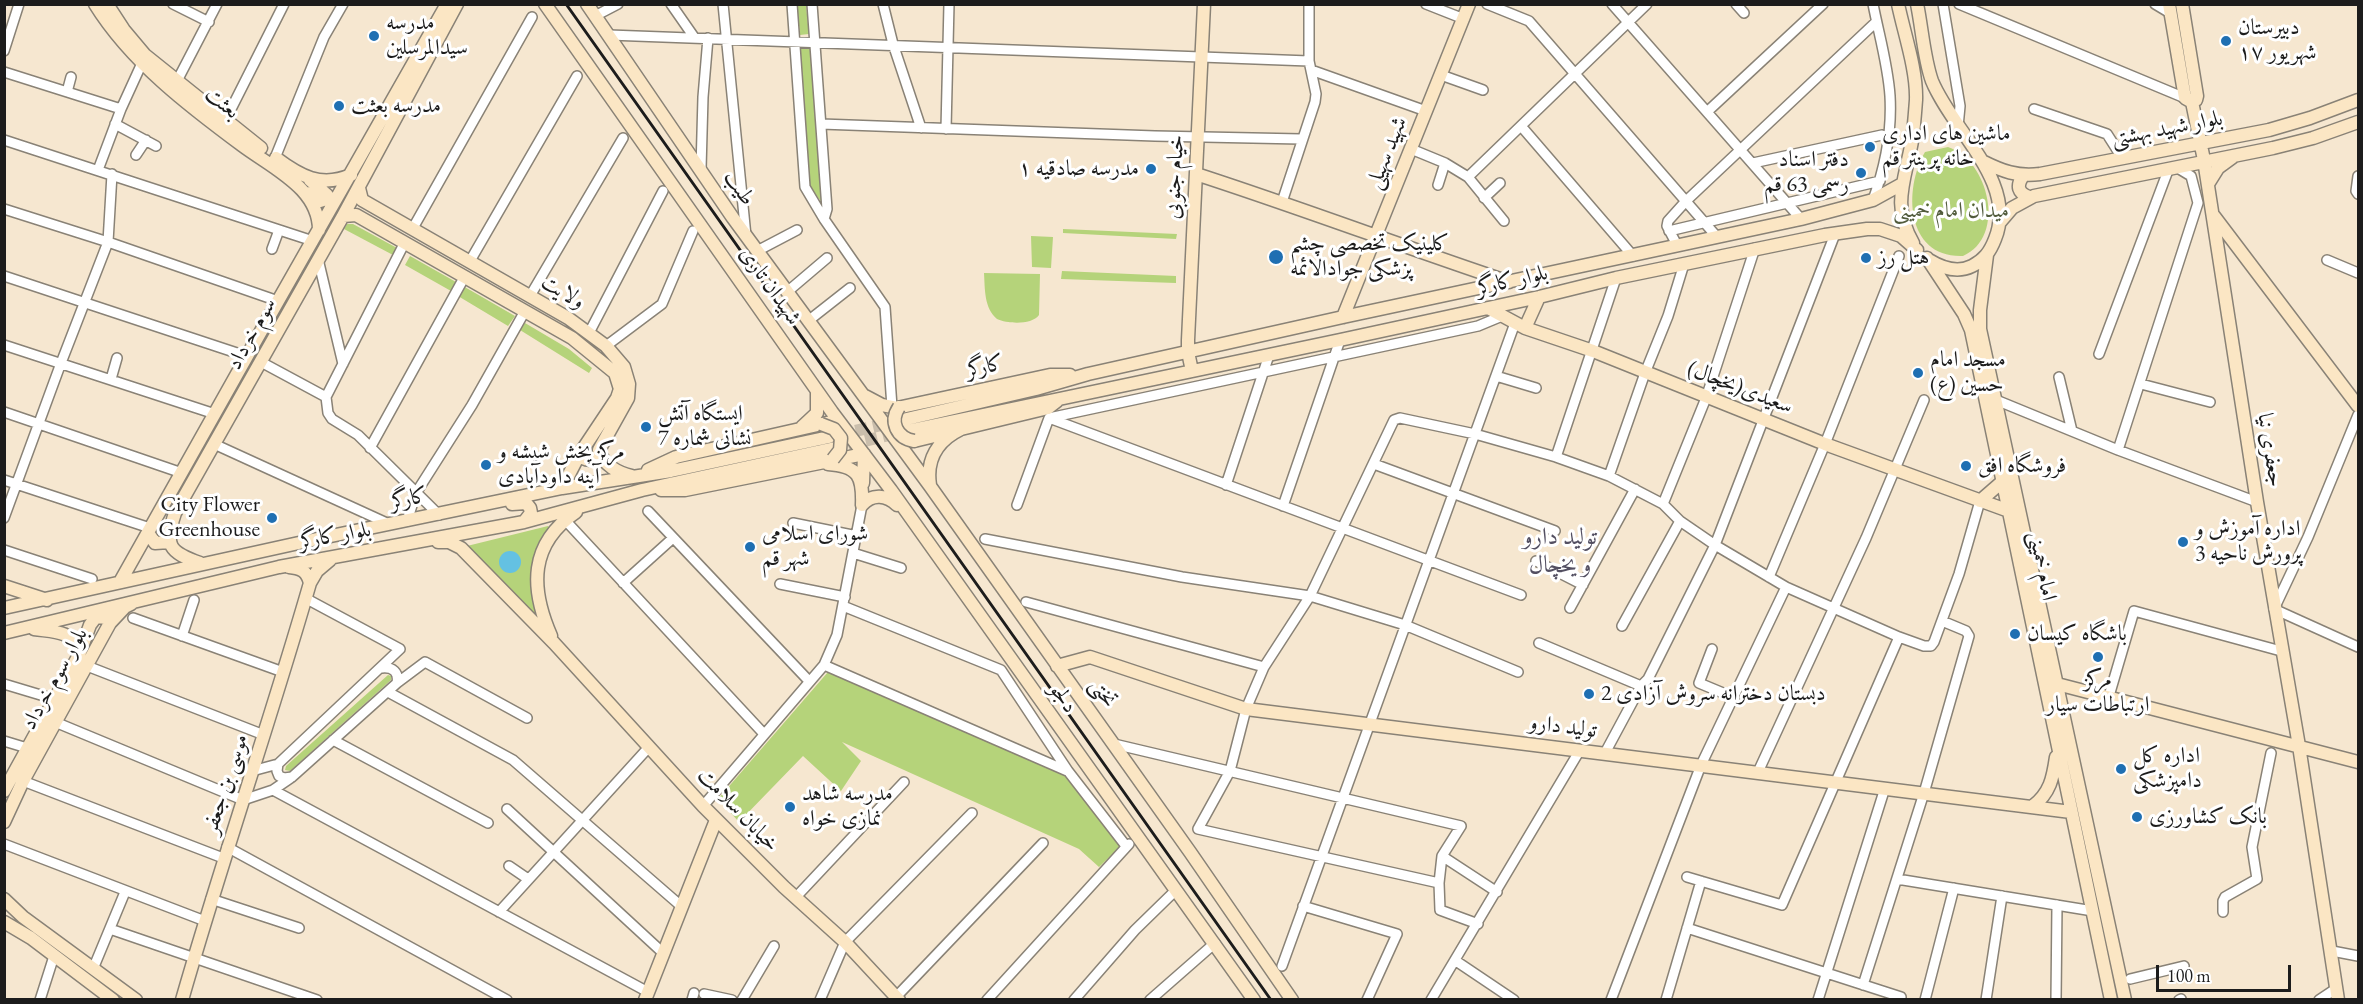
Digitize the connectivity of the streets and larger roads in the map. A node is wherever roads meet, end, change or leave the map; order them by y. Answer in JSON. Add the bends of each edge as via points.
{"nodes":[{"id":1,"x":95,"y":4,"type":"edge"},
{"id":2,"x":107,"y":4,"type":"edge"},
{"id":3,"x":173,"y":4,"type":"edge"},
{"id":4,"x":217,"y":4,"type":"edge"},
{"id":5,"x":284,"y":4,"type":"edge"},
{"id":6,"x":343,"y":4,"type":"edge"},
{"id":7,"x":439,"y":4,"type":"edge"},
{"id":8,"x":447,"y":4,"type":"edge"},
{"id":9,"x":457,"y":4,"type":"edge"},
{"id":10,"x":463,"y":4,"type":"edge"},
{"id":11,"x":545,"y":4,"type":"edge"},
{"id":12,"x":587,"y":4,"type":"edge"},
{"id":13,"x":618,"y":4,"type":"edge"},
{"id":14,"x":671,"y":4,"type":"edge"},
{"id":15,"x":723,"y":4,"type":"edge"},
{"id":16,"x":792,"y":4,"type":"edge"},
{"id":17,"x":812,"y":4,"type":"edge"},
{"id":18,"x":883,"y":4,"type":"edge"},
{"id":19,"x":949,"y":4,"type":"edge"},
{"id":20,"x":1204,"y":4,"type":"edge"},
{"id":21,"x":1309,"y":4,"type":"edge"},
{"id":22,"x":1426,"y":4,"type":"edge"},
{"id":23,"x":1469,"y":4,"type":"edge"},
{"id":24,"x":1487,"y":4,"type":"edge"},
{"id":25,"x":1612,"y":4,"type":"edge"},
{"id":26,"x":1647,"y":4,"type":"edge"},
{"id":27,"x":1736,"y":4,"type":"edge"},
{"id":28,"x":1823,"y":4,"type":"edge"},
{"id":29,"x":1873,"y":4,"type":"edge"},
{"id":30,"x":1898,"y":4,"type":"edge"},
{"id":31,"x":1917,"y":4,"type":"edge"},
{"id":32,"x":1943,"y":4,"type":"edge"},
{"id":33,"x":1959,"y":4,"type":"edge"},
{"id":34,"x":2155,"y":4,"type":"edge"},
{"id":35,"x":2182,"y":4,"type":"edge"},
{"id":36,"x":16,"y":5,"type":"edge"},
{"id":37,"x":2169,"y":9,"type":"edge"},
{"id":38,"x":1744,"y":13,"type":"dead end"},
{"id":39,"x":595,"y":16,"type":"junction"},
{"id":40,"x":532,"y":17,"type":"dead end"},
{"id":41,"x":1464,"y":19,"type":"junction"},
{"id":42,"x":208,"y":22,"type":"junction"},
{"id":43,"x":1628,"y":22,"type":"junction"},
{"id":44,"x":1876,"y":22,"type":"junction"},
{"id":45,"x":609,"y":35,"type":"junction"},
{"id":46,"x":694,"y":38,"type":"junction"},
{"id":47,"x":708,"y":38,"type":"junction"},
{"id":48,"x":728,"y":38,"type":"junction"},
{"id":49,"x":796,"y":41,"type":"junction"},
{"id":50,"x":814,"y":41,"type":"junction"},
{"id":51,"x":893,"y":44,"type":"junction"},
{"id":52,"x":947,"y":46,"type":"junction"},
{"id":53,"x":4,"y":51,"type":"edge"},
{"id":54,"x":1202,"y":56,"type":"junction"},
{"id":55,"x":420,"y":61,"type":"junction"},
{"id":56,"x":142,"y":63,"type":"junction"},
{"id":57,"x":1310,"y":65,"type":"junction"},
{"id":58,"x":4,"y":72,"type":"edge"},
{"id":59,"x":1574,"y":73,"type":"junction"},
{"id":60,"x":1441,"y":75,"type":"junction"},
{"id":61,"x":576,"y":76,"type":"dead end"},
{"id":62,"x":71,"y":77,"type":"dead end"},
{"id":63,"x":177,"y":81,"type":"junction"},
{"id":64,"x":1483,"y":90,"type":"dead end"},
{"id":65,"x":67,"y":92,"type":"junction"},
{"id":66,"x":2189,"y":100,"type":"junction"},
{"id":67,"x":2358,"y":100,"type":"edge"},
{"id":68,"x":121,"y":109,"type":"junction"},
{"id":69,"x":2034,"y":109,"type":"dead end"},
{"id":70,"x":1426,"y":111,"type":"junction"},
{"id":71,"x":1708,"y":111,"type":"junction"},
{"id":72,"x":391,"y":113,"type":"junction"},
{"id":73,"x":225,"y":121,"type":"junction"},
{"id":74,"x":2358,"y":122,"type":"edge"},
{"id":75,"x":115,"y":124,"type":"junction"},
{"id":76,"x":821,"y":124,"type":"junction"},
{"id":77,"x":1521,"y":126,"type":"junction"},
{"id":78,"x":1958,"y":127,"type":"junction"},
{"id":79,"x":921,"y":128,"type":"junction"},
{"id":80,"x":946,"y":129,"type":"junction"},
{"id":81,"x":1882,"y":135,"type":"dead end"},
{"id":82,"x":1197,"y":136,"type":"junction"},
{"id":83,"x":623,"y":138,"type":"dead end"},
{"id":84,"x":1301,"y":139,"type":"junction"},
{"id":85,"x":4,"y":140,"type":"edge"},
{"id":86,"x":146,"y":141,"type":"junction"},
{"id":87,"x":2202,"y":144,"type":"junction"},
{"id":88,"x":156,"y":146,"type":"dead end"},
{"id":89,"x":1411,"y":149,"type":"junction"},
{"id":90,"x":1741,"y":150,"type":"junction"},
{"id":91,"x":2243,"y":153,"type":"junction"},
{"id":92,"x":136,"y":155,"type":"dead end"},
{"id":93,"x":275,"y":158,"type":"junction"},
{"id":94,"x":2123,"y":159,"type":"junction"},
{"id":95,"x":2204,"y":160,"type":"junction"},
{"id":96,"x":1982,"y":161,"type":"junction"},
{"id":97,"x":1445,"y":163,"type":"junction"},
{"id":98,"x":1753,"y":163,"type":"junction"},
{"id":99,"x":2172,"y":167,"type":"junction"},
{"id":100,"x":700,"y":169,"type":"junction"},
{"id":101,"x":98,"y":170,"type":"junction"},
{"id":102,"x":111,"y":174,"type":"junction"},
{"id":103,"x":1196,"y":174,"type":"junction"},
{"id":104,"x":351,"y":175,"type":"junction"},
{"id":105,"x":2023,"y":176,"type":"junction"},
{"id":106,"x":2358,"y":176,"type":"edge"},
{"id":107,"x":1468,"y":177,"type":"junction"},
{"id":108,"x":1880,"y":181,"type":"junction"},
{"id":109,"x":1500,"y":183,"type":"dead end"},
{"id":110,"x":304,"y":184,"type":"junction"},
{"id":111,"x":1902,"y":184,"type":"junction"},
{"id":112,"x":2208,"y":184,"type":"junction"},
{"id":113,"x":1438,"y":185,"type":"dead end"},
{"id":114,"x":663,"y":191,"type":"dead end"},
{"id":115,"x":360,"y":194,"type":"junction"},
{"id":116,"x":2358,"y":194,"type":"edge"},
{"id":117,"x":2029,"y":197,"type":"junction"},
{"id":118,"x":1484,"y":198,"type":"junction"},
{"id":119,"x":1873,"y":200,"type":"junction"},
{"id":120,"x":1686,"y":201,"type":"junction"},
{"id":121,"x":1282,"y":202,"type":"junction"},
{"id":122,"x":1787,"y":202,"type":"junction"},
{"id":123,"x":2207,"y":206,"type":"junction"},
{"id":124,"x":4,"y":209,"type":"edge"},
{"id":125,"x":1820,"y":214,"type":"junction"},
{"id":126,"x":349,"y":215,"type":"junction"},
{"id":127,"x":824,"y":219,"type":"junction"},
{"id":128,"x":1801,"y":219,"type":"junction"},
{"id":129,"x":1504,"y":221,"type":"dead end"},
{"id":130,"x":1704,"y":222,"type":"junction"},
{"id":131,"x":2000,"y":222,"type":"junction"},
{"id":132,"x":413,"y":228,"type":"junction"},
{"id":133,"x":279,"y":230,"type":"junction"},
{"id":134,"x":797,"y":230,"type":"dead end"},
{"id":135,"x":693,"y":231,"type":"dead end"},
{"id":136,"x":1669,"y":231,"type":"junction"},
{"id":137,"x":1830,"y":235,"type":"junction"},
{"id":138,"x":316,"y":236,"type":"junction"},
{"id":139,"x":746,"y":236,"type":"junction"},
{"id":140,"x":1375,"y":237,"type":"junction"},
{"id":141,"x":1717,"y":237,"type":"junction"},
{"id":142,"x":108,"y":242,"type":"junction"},
{"id":143,"x":405,"y":242,"type":"junction"},
{"id":144,"x":1677,"y":245,"type":"junction"},
{"id":145,"x":1755,"y":248,"type":"junction"},
{"id":146,"x":272,"y":249,"type":"dead end"},
{"id":147,"x":757,"y":251,"type":"junction"},
{"id":148,"x":1922,"y":254,"type":"junction"},
{"id":149,"x":1988,"y":255,"type":"junction"},
{"id":150,"x":1633,"y":256,"type":"junction"},
{"id":151,"x":1899,"y":256,"type":"dead end"},
{"id":152,"x":827,"y":258,"type":"dead end"},
{"id":153,"x":318,"y":259,"type":"junction"},
{"id":154,"x":2327,"y":260,"type":"dead end"},
{"id":155,"x":470,"y":261,"type":"junction"},
{"id":156,"x":1684,"y":264,"type":"junction"},
{"id":157,"x":2358,"y":273,"type":"edge"},
{"id":158,"x":4,"y":276,"type":"edge"},
{"id":159,"x":465,"y":276,"type":"junction"},
{"id":160,"x":1616,"y":278,"type":"junction"},
{"id":161,"x":1510,"y":282,"type":"junction"},
{"id":162,"x":850,"y":288,"type":"dead end"},
{"id":163,"x":787,"y":292,"type":"junction"},
{"id":164,"x":530,"y":296,"type":"junction"},
{"id":165,"x":1539,"y":297,"type":"junction"},
{"id":166,"x":278,"y":301,"type":"junction"},
{"id":167,"x":84,"y":302,"type":"junction"},
{"id":168,"x":1488,"y":308,"type":"junction"},
{"id":169,"x":1980,"y":310,"type":"junction"},
{"id":170,"x":525,"y":311,"type":"junction"},
{"id":171,"x":1964,"y":314,"type":"junction"},
{"id":172,"x":1502,"y":316,"type":"junction"},
{"id":173,"x":1343,"y":317,"type":"junction"},
{"id":174,"x":808,"y":321,"type":"junction"},
{"id":175,"x":1520,"y":325,"type":"junction"},
{"id":176,"x":589,"y":333,"type":"junction"},
{"id":177,"x":1340,"y":340,"type":"junction"},
{"id":178,"x":4,"y":345,"type":"edge"},
{"id":179,"x":606,"y":346,"type":"junction"},
{"id":180,"x":1593,"y":351,"type":"junction"},
{"id":181,"x":1188,"y":352,"type":"junction"},
{"id":182,"x":2099,"y":354,"type":"dead end"},
{"id":183,"x":1269,"y":355,"type":"junction"},
{"id":184,"x":246,"y":356,"type":"junction"},
{"id":185,"x":1335,"y":356,"type":"junction"},
{"id":186,"x":117,"y":358,"type":"dead end"},
{"id":187,"x":261,"y":362,"type":"junction"},
{"id":188,"x":61,"y":363,"type":"junction"},
{"id":189,"x":344,"y":364,"type":"junction"},
{"id":190,"x":619,"y":370,"type":"junction"},
{"id":191,"x":1192,"y":371,"type":"junction"},
{"id":192,"x":1263,"y":372,"type":"junction"},
{"id":193,"x":1645,"y":373,"type":"junction"},
{"id":194,"x":1088,"y":374,"type":"junction"},
{"id":195,"x":1496,"y":376,"type":"junction"},
{"id":196,"x":2059,"y":377,"type":"dead end"},
{"id":197,"x":111,"y":379,"type":"junction"},
{"id":198,"x":2141,"y":384,"type":"junction"},
{"id":199,"x":1536,"y":388,"type":"dead end"},
{"id":200,"x":817,"y":390,"type":"junction"},
{"id":201,"x":860,"y":392,"type":"junction"},
{"id":202,"x":623,"y":396,"type":"junction"},
{"id":203,"x":326,"y":397,"type":"junction"},
{"id":204,"x":1706,"y":398,"type":"junction"},
{"id":205,"x":1924,"y":400,"type":"dead end"},
{"id":206,"x":1991,"y":401,"type":"junction"},
{"id":207,"x":2210,"y":402,"type":"dead end"},
{"id":208,"x":1043,"y":404,"type":"junction"},
{"id":209,"x":2358,"y":406,"type":"edge"},
{"id":210,"x":896,"y":407,"type":"junction"},
{"id":211,"x":4,"y":412,"type":"edge"},
{"id":212,"x":876,"y":413,"type":"joint"},
{"id":213,"x":215,"y":414,"type":"junction"},
{"id":214,"x":2358,"y":415,"type":"edge"},
{"id":215,"x":838,"y":420,"type":"junction"},
{"id":216,"x":1765,"y":420,"type":"junction"},
{"id":217,"x":39,"y":423,"type":"junction"},
{"id":218,"x":821,"y":424,"type":"junction"},
{"id":219,"x":900,"y":427,"type":"tunnel mouth"},
{"id":220,"x":799,"y":429,"type":"junction"},
{"id":221,"x":961,"y":429,"type":"junction"},
{"id":222,"x":2072,"y":431,"type":"junction"},
{"id":223,"x":1475,"y":434,"type":"junction"},
{"id":224,"x":214,"y":444,"type":"junction"},
{"id":225,"x":1825,"y":444,"type":"junction"},
{"id":226,"x":370,"y":448,"type":"junction"},
{"id":227,"x":832,"y":448,"type":"junction"},
{"id":228,"x":2118,"y":450,"type":"junction"},
{"id":229,"x":864,"y":454,"type":"junction"},
{"id":230,"x":579,"y":455,"type":"junction"},
{"id":231,"x":600,"y":455,"type":"junction"},
{"id":232,"x":1556,"y":457,"type":"junction"},
{"id":233,"x":815,"y":463,"type":"junction"},
{"id":234,"x":1374,"y":464,"type":"junction"},
{"id":235,"x":1895,"y":470,"type":"junction"},
{"id":236,"x":182,"y":473,"type":"junction"},
{"id":237,"x":636,"y":476,"type":"junction"},
{"id":238,"x":1608,"y":476,"type":"junction"},
{"id":239,"x":672,"y":477,"type":"junction"},
{"id":240,"x":4,"y":480,"type":"edge"},
{"id":241,"x":2004,"y":481,"type":"junction"},
{"id":242,"x":863,"y":483,"type":"junction"},
{"id":243,"x":17,"y":484,"type":"junction"},
{"id":244,"x":1226,"y":485,"type":"junction"},
{"id":245,"x":930,"y":486,"type":"junction"},
{"id":246,"x":562,"y":488,"type":"junction"},
{"id":247,"x":1635,"y":489,"type":"junction"},
{"id":248,"x":642,"y":490,"type":"junction"},
{"id":249,"x":1454,"y":492,"type":"junction"},
{"id":250,"x":416,"y":493,"type":"junction"},
{"id":251,"x":1980,"y":501,"type":"junction"},
{"id":252,"x":2257,"y":502,"type":"junction"},
{"id":253,"x":587,"y":504,"type":"junction"},
{"id":254,"x":1663,"y":504,"type":"junction"},
{"id":255,"x":862,"y":505,"type":"junction"},
{"id":256,"x":1017,"y":505,"type":"dead end"},
{"id":257,"x":1283,"y":506,"type":"junction"},
{"id":258,"x":648,"y":511,"type":"dead end"},
{"id":259,"x":2010,"y":511,"type":"junction"},
{"id":260,"x":442,"y":514,"type":"junction"},
{"id":261,"x":908,"y":514,"type":"junction"},
{"id":262,"x":4,"y":518,"type":"edge"},
{"id":263,"x":565,"y":520,"type":"junction"},
{"id":264,"x":407,"y":521,"type":"junction"},
{"id":265,"x":1680,"y":521,"type":"junction"},
{"id":266,"x":524,"y":522,"type":"junction"},
{"id":267,"x":793,"y":524,"type":"dead end"},
{"id":268,"x":390,"y":525,"type":"junction"},
{"id":269,"x":1345,"y":527,"type":"junction"},
{"id":270,"x":149,"y":531,"type":"junction"},
{"id":271,"x":1555,"y":531,"type":"dead end"},
{"id":272,"x":857,"y":536,"type":"junction"},
{"id":273,"x":673,"y":538,"type":"junction"},
{"id":274,"x":986,"y":539,"type":"dead end"},
{"id":275,"x":170,"y":542,"type":"junction"},
{"id":276,"x":419,"y":542,"type":"junction"},
{"id":277,"x":1715,"y":545,"type":"junction"},
{"id":278,"x":4,"y":550,"type":"edge"},
{"id":279,"x":853,"y":553,"type":"junction"},
{"id":280,"x":336,"y":557,"type":"junction"},
{"id":281,"x":1429,"y":559,"type":"junction"},
{"id":282,"x":1536,"y":561,"type":"dead end"},
{"id":283,"x":201,"y":564,"type":"junction"},
{"id":284,"x":279,"y":567,"type":"junction"},
{"id":285,"x":901,"y":568,"type":"dead end"},
{"id":286,"x":1769,"y":577,"type":"junction"},
{"id":287,"x":92,"y":579,"type":"dead end"},
{"id":288,"x":120,"y":582,"type":"junction"},
{"id":289,"x":310,"y":583,"type":"junction"},
{"id":290,"x":623,"y":583,"type":"junction"},
{"id":291,"x":780,"y":584,"type":"dead end"},
{"id":292,"x":1583,"y":585,"type":"junction"},
{"id":293,"x":4,"y":586,"type":"edge"},
{"id":294,"x":1786,"y":587,"type":"junction"},
{"id":295,"x":1521,"y":594,"type":"dead end"},
{"id":296,"x":1310,"y":596,"type":"junction"},
{"id":297,"x":305,"y":598,"type":"junction"},
{"id":298,"x":140,"y":599,"type":"junction"},
{"id":299,"x":48,"y":600,"type":"junction"},
{"id":300,"x":194,"y":600,"type":"dead end"},
{"id":301,"x":844,"y":602,"type":"junction"},
{"id":302,"x":1026,"y":602,"type":"dead end"},
{"id":303,"x":4,"y":608,"type":"edge"},
{"id":304,"x":1570,"y":608,"type":"dead end"},
{"id":305,"x":1833,"y":608,"type":"junction"},
{"id":306,"x":2274,"y":609,"type":"junction"},
{"id":307,"x":133,"y":618,"type":"dead end"},
{"id":308,"x":1942,"y":621,"type":"junction"},
{"id":309,"x":110,"y":623,"type":"junction"},
{"id":310,"x":1405,"y":625,"type":"junction"},
{"id":311,"x":1622,"y":626,"type":"dead end"},
{"id":312,"x":27,"y":628,"type":"junction"},
{"id":313,"x":4,"y":633,"type":"edge"},
{"id":314,"x":182,"y":636,"type":"junction"},
{"id":315,"x":1899,"y":637,"type":"junction"},
{"id":316,"x":554,"y":643,"type":"junction"},
{"id":317,"x":1539,"y":643,"type":"dead end"},
{"id":318,"x":2358,"y":647,"type":"edge"},
{"id":319,"x":1712,"y":649,"type":"dead end"},
{"id":320,"x":81,"y":650,"type":"junction"},
{"id":321,"x":2282,"y":651,"type":"junction"},
{"id":322,"x":824,"y":665,"type":"junction"},
{"id":323,"x":87,"y":666,"type":"junction"},
{"id":324,"x":1058,"y":666,"type":"junction"},
{"id":325,"x":1264,"y":667,"type":"junction"},
{"id":326,"x":382,"y":669,"type":"junction"},
{"id":327,"x":284,"y":672,"type":"junction"},
{"id":328,"x":1518,"y":672,"type":"dead end"},
{"id":329,"x":809,"y":681,"type":"junction"},
{"id":330,"x":397,"y":683,"type":"junction"},
{"id":331,"x":4,"y":684,"type":"edge"},
{"id":332,"x":2051,"y":685,"type":"junction"},
{"id":333,"x":1641,"y":687,"type":"junction"},
{"id":334,"x":388,"y":692,"type":"junction"},
{"id":335,"x":2109,"y":696,"type":"junction"},
{"id":336,"x":1734,"y":698,"type":"junction"},
{"id":337,"x":54,"y":699,"type":"junction"},
{"id":338,"x":1246,"y":709,"type":"junction"},
{"id":339,"x":527,"y":718,"type":"dead end"},
{"id":340,"x":55,"y":722,"type":"junction"},
{"id":341,"x":1370,"y":724,"type":"junction"},
{"id":342,"x":764,"y":734,"type":"junction"},
{"id":343,"x":264,"y":735,"type":"junction"},
{"id":344,"x":333,"y":740,"type":"junction"},
{"id":345,"x":4,"y":741,"type":"edge"},
{"id":346,"x":1114,"y":744,"type":"junction"},
{"id":347,"x":2299,"y":746,"type":"junction"},
{"id":348,"x":650,"y":747,"type":"junction"},
{"id":349,"x":2057,"y":747,"type":"junction"},
{"id":350,"x":27,"y":748,"type":"junction"},
{"id":351,"x":1580,"y":750,"type":"junction"},
{"id":352,"x":1605,"y":753,"type":"junction"},
{"id":353,"x":2271,"y":753,"type":"dead end"},
{"id":354,"x":2358,"y":762,"type":"edge"},
{"id":355,"x":278,"y":764,"type":"junction"},
{"id":356,"x":1701,"y":765,"type":"junction"},
{"id":357,"x":252,"y":771,"type":"junction"},
{"id":358,"x":1068,"y":771,"type":"junction"},
{"id":359,"x":1230,"y":771,"type":"junction"},
{"id":360,"x":1758,"y":772,"type":"junction"},
{"id":361,"x":292,"y":777,"type":"junction"},
{"id":362,"x":22,"y":781,"type":"junction"},
{"id":363,"x":904,"y":782,"type":"dead end"},
{"id":364,"x":1834,"y":782,"type":"junction"},
{"id":365,"x":1885,"y":788,"type":"junction"},
{"id":366,"x":273,"y":790,"type":"junction"},
{"id":367,"x":4,"y":791,"type":"edge"},
{"id":368,"x":1924,"y":793,"type":"junction"},
{"id":369,"x":1343,"y":798,"type":"junction"},
{"id":370,"x":243,"y":800,"type":"junction"},
{"id":371,"x":2033,"y":806,"type":"junction"},
{"id":372,"x":703,"y":807,"type":"junction"},
{"id":373,"x":507,"y":809,"type":"dead end"},
{"id":374,"x":2071,"y":812,"type":"junction"},
{"id":375,"x":972,"y":813,"type":"dead end"},
{"id":376,"x":583,"y":819,"type":"junction"},
{"id":377,"x":716,"y":820,"type":"junction"},
{"id":378,"x":4,"y":822,"type":"edge"},
{"id":379,"x":488,"y":824,"type":"dead end"},
{"id":380,"x":1137,"y":835,"type":"junction"},
{"id":381,"x":1043,"y":843,"type":"dead end"},
{"id":382,"x":4,"y":844,"type":"edge"},
{"id":383,"x":1126,"y":846,"type":"junction"},
{"id":384,"x":554,"y":852,"type":"junction"},
{"id":385,"x":225,"y":853,"type":"junction"},
{"id":386,"x":1442,"y":856,"type":"junction"},
{"id":387,"x":1322,"y":857,"type":"junction"},
{"id":388,"x":509,"y":866,"type":"dead end"},
{"id":389,"x":1687,"y":877,"type":"dead end"},
{"id":390,"x":528,"y":879,"type":"junction"},
{"id":391,"x":1897,"y":879,"type":"junction"},
{"id":392,"x":1701,"y":881,"type":"junction"},
{"id":393,"x":1439,"y":883,"type":"junction"},
{"id":394,"x":1954,"y":888,"type":"junction"},
{"id":395,"x":1176,"y":890,"type":"junction"},
{"id":396,"x":125,"y":892,"type":"junction"},
{"id":397,"x":1497,"y":892,"type":"junction"},
{"id":398,"x":2002,"y":896,"type":"junction"},
{"id":399,"x":796,"y":897,"type":"junction"},
{"id":400,"x":211,"y":899,"type":"junction"},
{"id":401,"x":5,"y":901,"type":"edge"},
{"id":402,"x":2058,"y":905,"type":"junction"},
{"id":403,"x":681,"y":906,"type":"junction"},
{"id":404,"x":1304,"y":906,"type":"junction"},
{"id":405,"x":2092,"y":911,"type":"junction"},
{"id":406,"x":499,"y":912,"type":"junction"},
{"id":407,"x":2223,"y":912,"type":"dead end"},
{"id":408,"x":205,"y":921,"type":"junction"},
{"id":409,"x":1478,"y":924,"type":"junction"},
{"id":410,"x":9,"y":926,"type":"edge"},
{"id":411,"x":299,"y":928,"type":"dead end"},
{"id":412,"x":1687,"y":928,"type":"junction"},
{"id":413,"x":110,"y":929,"type":"junction"},
{"id":414,"x":845,"y":942,"type":"junction"},
{"id":415,"x":1215,"y":943,"type":"junction"},
{"id":416,"x":774,"y":946,"type":"dead end"},
{"id":417,"x":2332,"y":951,"type":"junction"},
{"id":418,"x":662,"y":952,"type":"junction"},
{"id":419,"x":54,"y":956,"type":"junction"},
{"id":420,"x":2358,"y":956,"type":"edge"},
{"id":421,"x":194,"y":959,"type":"junction"},
{"id":422,"x":1456,"y":961,"type":"junction"},
{"id":423,"x":1282,"y":966,"type":"dead end"},
{"id":424,"x":2184,"y":966,"type":"dead end"},
{"id":425,"x":93,"y":969,"type":"junction"},
{"id":426,"x":1825,"y":973,"type":"junction"},
{"id":427,"x":2130,"y":979,"type":"dead end"},
{"id":428,"x":1863,"y":984,"type":"junction"},
{"id":429,"x":2337,"y":994,"type":"edge"},
{"id":430,"x":1881,"y":995,"type":"edge"},
{"id":431,"x":646,"y":996,"type":"edge"},
{"id":432,"x":696,"y":996,"type":"edge"},
{"id":433,"x":1248,"y":997,"type":"edge"},
{"id":434,"x":1901,"y":997,"type":"dead end"},
{"id":435,"x":898,"y":998,"type":"edge"},
{"id":436,"x":40,"y":999,"type":"edge"},
{"id":437,"x":113,"y":999,"type":"edge"},
{"id":438,"x":136,"y":999,"type":"edge"},
{"id":439,"x":182,"y":999,"type":"edge"},
{"id":440,"x":317,"y":999,"type":"edge"},
{"id":441,"x":507,"y":999,"type":"edge"},
{"id":442,"x":732,"y":999,"type":"edge"},
{"id":443,"x":742,"y":999,"type":"edge"},
{"id":444,"x":820,"y":999,"type":"edge"},
{"id":445,"x":987,"y":999,"type":"edge"},
{"id":446,"x":1074,"y":999,"type":"edge"},
{"id":447,"x":1150,"y":999,"type":"edge"},
{"id":448,"x":1292,"y":999,"type":"edge"},
{"id":449,"x":1366,"y":999,"type":"edge"},
{"id":450,"x":1431,"y":999,"type":"edge"},
{"id":451,"x":1514,"y":999,"type":"edge"},
{"id":452,"x":1611,"y":999,"type":"edge"},
{"id":453,"x":1666,"y":999,"type":"edge"},
{"id":454,"x":1818,"y":999,"type":"edge"},
{"id":455,"x":1925,"y":999,"type":"edge"},
{"id":456,"x":1986,"y":999,"type":"edge"},
{"id":457,"x":2056,"y":999,"type":"edge"},
{"id":458,"x":2111,"y":999,"type":"edge"},
{"id":459,"x":2125,"y":999,"type":"edge"},
{"id":460,"x":2319,"y":999,"type":"edge"}],
"edges":[{"from":1,"to":56,"type":"street","name":"بعثت","via":[[121,42]]},
{"from":2,"to":63,"type":"street","name":"بعثت","via":[[145,55]]},
{"from":3,"to":42,"type":"street"},
{"from":4,"to":42,"type":"street"},
{"from":5,"to":73,"type":"street"},
{"from":6,"to":93,"type":"street","via":[[324,37]]},
{"from":7,"to":72,"type":"street","via":[[390,94]]},
{"from":8,"to":55,"type":"street"},
{"from":9,"to":55,"type":"street"},
{"from":10,"to":72,"type":"street","via":[[409,102]]},
{"from":11,"to":200,"type":"street","name":"شهیدان تاری"},
{"from":12,"to":39,"type":"street","name":"طیب"},
{"from":13,"to":39,"type":"street"},
{"from":14,"to":46,"type":"street"},
{"from":15,"to":48,"type":"street"},
{"from":16,"to":49,"type":"street"},
{"from":17,"to":50,"type":"street"},
{"from":18,"to":51,"type":"street"},
{"from":19,"to":52,"type":"street"},
{"from":20,"to":54,"type":"street","name":"خیام جنوبی"},
{"from":21,"to":57,"type":"street"},
{"from":22,"to":41,"type":"street"},
{"from":23,"to":41,"type":"street","name":"شهید سهیلی"},
{"from":24,"to":59,"type":"street","via":[[1529,21]]},
{"from":25,"to":43,"type":"street"},
{"from":26,"to":43,"type":"street"},
{"from":27,"to":38,"type":"street"},
{"from":28,"to":71,"type":"street"},
{"from":29,"to":44,"type":"street"},
{"from":30,"to":111,"type":"street","via":[[1916,98]]},
{"from":31,"to":78,"type":"street","via":[[1931,78]]},
{"from":32,"to":78,"type":"street","via":[[1960,106]]},
{"from":33,"to":66,"type":"street"},
{"from":34,"to":37,"type":"street"},
{"from":35,"to":66,"type":"street","via":[[2197,96],[2196,100]]},
{"from":36,"to":53,"type":"street"},
{"from":37,"to":66,"type":"street"},
{"from":39,"to":45,"type":"street","name":"طیب"},
{"from":40,"to":132,"type":"street"},
{"from":41,"to":60,"type":"street","name":"شهید سهیلی"},
{"from":42,"to":63,"type":"street"},
{"from":43,"to":59,"type":"street"},
{"from":43,"to":71,"type":"street"},
{"from":44,"to":90,"type":"street"},
{"from":44,"to":108,"type":"street","via":[[1890,96],[1889,134]]},
{"from":45,"to":46,"type":"street"},
{"from":45,"to":100,"type":"street","name":"طیب"},
{"from":46,"to":47,"type":"street"},
{"from":47,"to":48,"type":"street"},
{"from":47,"to":100,"type":"street"},
{"from":48,"to":49,"type":"street"},
{"from":48,"to":139,"type":"street"},
{"from":49,"to":50,"type":"street"},
{"from":49,"to":127,"type":"street","via":[[806,187]]},
{"from":50,"to":51,"type":"street"},
{"from":50,"to":76,"type":"street"},
{"from":51,"to":52,"type":"street"},
{"from":51,"to":79,"type":"street"},
{"from":52,"to":54,"type":"street"},
{"from":52,"to":80,"type":"street"},
{"from":54,"to":57,"type":"street"},
{"from":54,"to":82,"type":"street","name":"خیام جنوبی"},
{"from":55,"to":72,"type":"street"},
{"from":56,"to":68,"type":"street"},
{"from":56,"to":110,"type":"street","name":"بعثت","via":[[204,116]]},
{"from":57,"to":70,"type":"street"},
{"from":57,"to":84,"type":"street","via":[[1316,94]]},
{"from":58,"to":65,"type":"street"},
{"from":59,"to":77,"type":"street"},
{"from":59,"to":120,"type":"street"},
{"from":60,"to":64,"type":"street"},
{"from":60,"to":70,"type":"street","name":"شهید سهیلی"},
{"from":61,"to":155,"type":"street"},
{"from":62,"to":65,"type":"street"},
{"from":63,"to":73,"type":"street","name":"بعثت"},
{"from":65,"to":68,"type":"street"},
{"from":66,"to":87,"type":"street","name":"جعفری نیا"},
{"from":67,"to":87,"type":"street","name":"بلوار شهید بهشتی","via":[[2300,121]]},
{"from":68,"to":75,"type":"street"},
{"from":69,"to":94,"type":"street","via":[[2107,134]]},
{"from":70,"to":89,"type":"street","name":"شهید سهیلی"},
{"from":71,"to":90,"type":"street"},
{"from":72,"to":104,"type":"street"},
{"from":72,"to":115,"type":"street"},
{"from":73,"to":93,"type":"street","name":"بعثت"},
{"from":74,"to":91,"type":"street","name":"بلوار شهید بهشتی","via":[[2313,138]]},
{"from":75,"to":86,"type":"street"},
{"from":75,"to":101,"type":"street"},
{"from":76,"to":79,"type":"street"},
{"from":76,"to":127,"type":"street","via":[[827,209]]},
{"from":77,"to":107,"type":"street"},
{"from":77,"to":150,"type":"street"},
{"from":78,"to":96,"type":"street"},
{"from":79,"to":80,"type":"street"},
{"from":80,"to":82,"type":"street"},
{"from":81,"to":98,"type":"street"},
{"from":82,"to":84,"type":"street"},
{"from":82,"to":103,"type":"street","name":"خیام جنوبی"},
{"from":83,"to":164,"type":"street"},
{"from":84,"to":121,"type":"street"},
{"from":85,"to":101,"type":"street"},
{"from":86,"to":88,"type":"street"},
{"from":86,"to":92,"type":"street"},
{"from":87,"to":94,"type":"street","name":"بلوار شهید بهشتی"},
{"from":87,"to":95,"type":"street","name":"جعفری نیا"},
{"from":89,"to":97,"type":"street"},
{"from":89,"to":140,"type":"street","name":"شهید سهیلی"},
{"from":90,"to":98,"type":"street"},
{"from":90,"to":120,"type":"street"},
{"from":91,"to":95,"type":"street","name":"بلوار شهید بهشتی"},
{"from":91,"to":112,"type":"street","via":[[2222,163]]},
{"from":93,"to":110,"type":"street","name":"بعثت"},
{"from":94,"to":105,"type":"street","name":"بلوار شهید بهشتی"},
{"from":95,"to":99,"type":"street","name":"بلوار شهید بهشتی"},
{"from":95,"to":112,"type":"street","name":"جعفری نیا"},
{"from":96,"to":105,"type":"street","name":"بلوار شهید بهشتی"},
{"from":96,"to":131,"type":"street","via":[[1996,188]]},
{"from":97,"to":107,"type":"street"},
{"from":97,"to":113,"type":"street"},
{"from":98,"to":122,"type":"street"},
{"from":99,"to":117,"type":"street","name":"بلوار شهید بهشتی"},
{"from":99,"to":123,"type":"street","via":[[2191,176]]},
{"from":99,"to":182,"type":"street"},
{"from":100,"to":139,"type":"street","name":"طیب"},
{"from":101,"to":102,"type":"street"},
{"from":102,"to":133,"type":"street"},
{"from":102,"to":142,"type":"street"},
{"from":103,"to":121,"type":"street"},
{"from":103,"to":181,"type":"street","name":"خیام جنوبی"},
{"from":104,"to":110,"type":"street","name":"بعثت"},
{"from":104,"to":138,"type":"street","name":"سوم خرداد"},
{"from":105,"to":117,"type":"street","via":[[2019,189]]},
{"from":106,"to":116,"type":"street"},
{"from":107,"to":118,"type":"street"},
{"from":108,"to":119,"type":"street"},
{"from":108,"to":122,"type":"street"},
{"from":109,"to":118,"type":"street"},
{"from":110,"to":138,"type":"street","name":"بعثت","via":[[319,220]]},
{"from":111,"to":119,"type":"street","name":"بلوار کارگر"},
{"from":111,"to":148,"type":"street","via":[[1900,212],[1907,233]]},
{"from":112,"to":123,"type":"street","name":"جعفری نیا"},
{"from":114,"to":176,"type":"street"},
{"from":115,"to":126,"type":"street","name":"سوم خرداد"},
{"from":115,"to":132,"type":"street","name":"ولایت"},
{"from":117,"to":131,"type":"street","name":"بلوار شهید بهشتی"},
{"from":118,"to":129,"type":"street"},
{"from":119,"to":125,"type":"street","name":"بلوار کارگر"},
{"from":120,"to":130,"type":"street"},
{"from":120,"to":136,"type":"street","via":[[1668,221]]},
{"from":121,"to":140,"type":"street"},
{"from":122,"to":128,"type":"street"},
{"from":122,"to":130,"type":"street"},
{"from":123,"to":198,"type":"street"},
{"from":123,"to":209,"type":"street"},
{"from":123,"to":252,"type":"street","name":"جعفری نیا"},
{"from":124,"to":142,"type":"street"},
{"from":125,"to":128,"type":"street","name":"بلوار کارگر"},
{"from":125,"to":137,"type":"street","via":[[1833,216],[1840,223]]},
{"from":126,"to":143,"type":"street","name":"ولایت"},
{"from":126,"to":153,"type":"street","name":"سوم خرداد"},
{"from":127,"to":210,"type":"street","via":[[885,307]]},
{"from":128,"to":141,"type":"street","name":"بلوار کارگر"},
{"from":130,"to":136,"type":"street"},
{"from":130,"to":141,"type":"street"},
{"from":131,"to":149,"type":"street"},
{"from":132,"to":155,"type":"street","name":"ولایت"},
{"from":133,"to":138,"type":"street"},
{"from":133,"to":146,"type":"street"},
{"from":134,"to":147,"type":"street"},
{"from":135,"to":179,"type":"street","via":[[662,304]]},
{"from":136,"to":144,"type":"street"},
{"from":137,"to":145,"type":"street","name":"بلوار کارگر"},
{"from":137,"to":148,"type":"street","name":"بلوار کارگر","via":[[1880,229],[1901,236]]},
{"from":137,"to":216,"type":"street"},
{"from":138,"to":166,"type":"street","name":"سوم خرداد"},
{"from":139,"to":147,"type":"street","name":"طیب"},
{"from":140,"to":161,"type":"street"},
{"from":140,"to":173,"type":"street","name":"شهید سهیلی"},
{"from":141,"to":144,"type":"street","name":"بلوار کارگر"},
{"from":142,"to":166,"type":"street"},
{"from":142,"to":167,"type":"street"},
{"from":143,"to":159,"type":"street","name":"ولایت"},
{"from":143,"to":189,"type":"street"},
{"from":144,"to":150,"type":"street","name":"بلوار کارگر"},
{"from":145,"to":156,"type":"street","name":"بلوار کارگر"},
{"from":145,"to":204,"type":"street"},
{"from":147,"to":163,"type":"street","name":"طیب"},
{"from":148,"to":149,"type":"street","via":[[1943,268],[1961,269]]},
{"from":148,"to":171,"type":"street","name":"امام خمینی"},
{"from":149,"to":169,"type":"street","name":"امام خمینی"},
{"from":150,"to":161,"type":"street","name":"بلوار کارگر"},
{"from":151,"to":225,"type":"street"},
{"from":152,"to":163,"type":"street"},
{"from":153,"to":187,"type":"street","name":"سوم خرداد"},
{"from":153,"to":189,"type":"street"},
{"from":154,"to":157,"type":"street"},
{"from":155,"to":164,"type":"street","name":"ولایت"},
{"from":156,"to":160,"type":"street","name":"بلوار کارگر"},
{"from":156,"to":193,"type":"street"},
{"from":158,"to":167,"type":"street"},
{"from":159,"to":170,"type":"street","name":"ولایت"},
{"from":159,"to":226,"type":"street"},
{"from":160,"to":165,"type":"street","name":"بلوار کارگر"},
{"from":160,"to":180,"type":"street"},
{"from":161,"to":173,"type":"street","name":"بلوار کارگر"},
{"from":162,"to":174,"type":"street"},
{"from":163,"to":174,"type":"street","name":"طیب"},
{"from":164,"to":176,"type":"street","name":"ولایت"},
{"from":165,"to":168,"type":"street","name":"بلوار کارگر"},
{"from":165,"to":175,"type":"street"},
{"from":166,"to":184,"type":"street","name":"سوم خرداد"},
{"from":167,"to":184,"type":"street"},
{"from":167,"to":188,"type":"street"},
{"from":168,"to":172,"type":"street","name":"سعیدی(یخچال)"},
{"from":168,"to":177,"type":"street","name":"بلوار کارگر"},
{"from":169,"to":171,"type":"street"},
{"from":169,"to":206,"type":"street","name":"امام خمینی"},
{"from":170,"to":190,"type":"street","name":"ولایت"},
{"from":170,"to":250,"type":"street"},
{"from":171,"to":206,"type":"street","name":"امام خمینی"},
{"from":172,"to":175,"type":"street","name":"سعیدی(یخچال)"},
{"from":172,"to":185,"type":"street","via":[[1478,326]]},
{"from":173,"to":181,"type":"street","name":"بلوار کارگر"},
{"from":174,"to":201,"type":"street","name":"طیب"},
{"from":175,"to":180,"type":"street","name":"سعیدی(یخچال)"},
{"from":175,"to":195,"type":"street"},
{"from":176,"to":179,"type":"street","name":"ولایت"},
{"from":177,"to":183,"type":"street","name":"بلوار کارگر"},
{"from":177,"to":185,"type":"street"},
{"from":178,"to":188,"type":"street"},
{"from":179,"to":190,"type":"street","name":"ولایت"},
{"from":180,"to":193,"type":"street","name":"سعیدی(یخچال)"},
{"from":180,"to":232,"type":"street"},
{"from":181,"to":191,"type":"street","name":"خیام جنوبی"},
{"from":181,"to":194,"type":"street","name":"بلوار کارگر"},
{"from":183,"to":191,"type":"street","name":"بلوار کارگر"},
{"from":183,"to":192,"type":"street"},
{"from":184,"to":213,"type":"street","name":"سوم خرداد"},
{"from":185,"to":192,"type":"street"},
{"from":185,"to":257,"type":"street"},
{"from":186,"to":197,"type":"street"},
{"from":187,"to":203,"type":"street"},
{"from":187,"to":224,"type":"street","name":"سوم خرداد"},
{"from":188,"to":197,"type":"street"},
{"from":188,"to":217,"type":"street"},
{"from":189,"to":203,"type":"street"},
{"from":190,"to":202,"type":"street","via":[[629,384]]},
{"from":191,"to":208,"type":"street","name":"بلوار کارگر"},
{"from":192,"to":208,"type":"street"},
{"from":192,"to":244,"type":"street"},
{"from":193,"to":204,"type":"street","name":"سعیدی(یخچال)"},
{"from":193,"to":238,"type":"street"},
{"from":194,"to":208,"type":"street","name":"بلوار کارگر"},
{"from":194,"to":210,"type":"street","name":"کارگر","via":[[1050,375]]},
{"from":195,"to":199,"type":"street"},
{"from":195,"to":223,"type":"street"},
{"from":196,"to":222,"type":"street"},
{"from":197,"to":213,"type":"street"},
{"from":198,"to":207,"type":"street"},
{"from":198,"to":228,"type":"street"},
{"from":200,"to":215,"type":"street","name":"شهیدان تاری"},
{"from":200,"to":220,"type":"street","via":[[817,412]]},
{"from":201,"to":210,"type":"street","via":[[882,405]]},
{"from":201,"to":212,"type":"street","name":"طیب"},
{"from":202,"to":230,"type":"street"},
{"from":202,"to":231,"type":"street","via":[[600,446]]},
{"from":203,"to":226,"type":"street","via":[[332,419],[358,435]]},
{"from":204,"to":216,"type":"street","name":"سعیدی(یخچال)"},
{"from":204,"to":254,"type":"street"},
{"from":205,"to":235,"type":"street"},
{"from":206,"to":222,"type":"street"},
{"from":206,"to":241,"type":"street","name":"امام خمینی"},
{"from":206,"to":332,"type":"street","name":"امام خمینی"},
{"from":208,"to":219,"type":"street"},
{"from":208,"to":221,"type":"street"},
{"from":208,"to":244,"type":"street"},
{"from":208,"to":256,"type":"street"},
{"from":210,"to":221,"type":"street","bridge":true,"via":[[895,426],[902,436],[914,441]]},
{"from":211,"to":217,"type":"street"},
{"from":212,"to":245,"type":"street","name":"تختی"},
{"from":213,"to":236,"type":"street","name":"سوم خرداد"},
{"from":214,"to":306,"type":"street"},
{"from":215,"to":218,"type":"street"},
{"from":215,"to":229,"type":"street","name":"دلجو"},
{"from":216,"to":225,"type":"street","name":"سعیدی(یخچال)"},
{"from":216,"to":277,"type":"street"},
{"from":217,"to":236,"type":"street"},
{"from":217,"to":243,"type":"street"},
{"from":218,"to":220,"type":"street"},
{"from":218,"to":227,"type":"street","bridge":true,"via":[[834,429],[841,438],[840,450]]},
{"from":220,"to":237,"type":"street","via":[[676,457]]},
{"from":221,"to":245,"type":"street","via":[[948,435],[935,450],[928,473]]},
{"from":222,"to":228,"type":"street"},
{"from":223,"to":232,"type":"street"},
{"from":223,"to":234,"type":"street","via":[[1400,418],[1394,420]]},
{"from":223,"to":249,"type":"street"},
{"from":224,"to":268,"type":"street"},
{"from":224,"to":275,"type":"street","name":"سوم خرداد","via":[[175,513]]},
{"from":225,"to":235,"type":"street","name":"سعیدی(یخچال)"},
{"from":225,"to":286,"type":"street"},
{"from":226,"to":250,"type":"street"},
{"from":227,"to":229,"type":"street"},
{"from":227,"to":233,"type":"street"},
{"from":227,"to":239,"type":"street"},
{"from":228,"to":252,"type":"street"},
{"from":229,"to":242,"type":"street"},
{"from":229,"to":261,"type":"street","name":"دلجو"},
{"from":230,"to":231,"type":"street","via":[[588,460]]},
{"from":230,"to":246,"type":"street"},
{"from":231,"to":237,"type":"street","via":[[619,472]]},
{"from":232,"to":238,"type":"street"},
{"from":233,"to":242,"type":"street","via":[[850,468]]},
{"from":233,"to":248,"type":"street","via":[[685,490]]},
{"from":234,"to":249,"type":"street"},
{"from":234,"to":269,"type":"street"},
{"from":235,"to":251,"type":"street","name":"سعیدی(یخچال)"},
{"from":235,"to":305,"type":"street"},
{"from":236,"to":270,"type":"street","name":"سوم خرداد"},
{"from":237,"to":239,"type":"street","name":"کارگر"},
{"from":237,"to":246,"type":"street","name":"کارگر"},
{"from":238,"to":247,"type":"street"},
{"from":239,"to":248,"type":"street","name":"بلوار کارگر"},
{"from":240,"to":243,"type":"street"},
{"from":241,"to":251,"type":"street"},
{"from":241,"to":259,"type":"street","name":"امام خمینی"},
{"from":242,"to":255,"type":"street"},
{"from":243,"to":262,"type":"street"},
{"from":243,"to":270,"type":"street"},
{"from":244,"to":257,"type":"street"},
{"from":245,"to":324,"type":"street","name":"تختی"},
{"from":246,"to":260,"type":"street","name":"کارگر"},
{"from":247,"to":254,"type":"street"},
{"from":247,"to":292,"type":"street"},
{"from":248,"to":253,"type":"street","name":"بلوار کارگر"},
{"from":249,"to":271,"type":"street"},
{"from":249,"to":281,"type":"street"},
{"from":250,"to":260,"type":"street"},
{"from":250,"to":264,"type":"street"},
{"from":251,"to":259,"type":"street","name":"سعیدی(یخچال)"},
{"from":251,"to":308,"type":"street"},
{"from":252,"to":306,"type":"street","name":"جعفری نیا"},
{"from":253,"to":263,"type":"street","name":"خیابان سلامت"},
{"from":253,"to":266,"type":"street","name":"بلوار کارگر"},
{"from":254,"to":265,"type":"street"},
{"from":255,"to":261,"type":"street","via":[[876,496],[885,497]]},
{"from":255,"to":272,"type":"street"},
{"from":257,"to":269,"type":"street"},
{"from":258,"to":273,"type":"street"},
{"from":259,"to":332,"type":"street","name":"امام خمینی"},
{"from":260,"to":264,"type":"street","name":"کارگر"},
{"from":260,"to":266,"type":"street","via":[[526,503],[531,513]]},
{"from":261,"to":380,"type":"street","name":"دلجو"},
{"from":263,"to":290,"type":"street"},
{"from":263,"to":316,"type":"street","name":"خیابان سلامت","via":[[548,537],[538,568],[541,614]]},
{"from":264,"to":268,"type":"street","name":"کارگر"},
{"from":265,"to":277,"type":"street"},
{"from":265,"to":311,"type":"street"},
{"from":266,"to":276,"type":"street","name":"بلوار کارگر"},
{"from":267,"to":272,"type":"street"},
{"from":268,"to":283,"type":"street","name":"کارگر"},
{"from":269,"to":281,"type":"street"},
{"from":269,"to":296,"type":"street"},
{"from":270,"to":275,"type":"street","via":[[155,543]]},
{"from":270,"to":288,"type":"street","name":"سوم خرداد"},
{"from":272,"to":279,"type":"street"},
{"from":273,"to":290,"type":"street"},
{"from":273,"to":329,"type":"street"},
{"from":274,"to":296,"type":"street","via":[[1182,577]]},
{"from":275,"to":283,"type":"street","via":[[176,554]]},
{"from":276,"to":280,"type":"street","name":"بلوار کارگر"},
{"from":276,"to":316,"type":"street","name":"خیابان سلامت","via":[[450,542],[462,548]]},
{"from":277,"to":286,"type":"street"},
{"from":277,"to":333,"type":"street"},
{"from":278,"to":287,"type":"street"},
{"from":279,"to":285,"type":"street"},
{"from":279,"to":301,"type":"street"},
{"from":280,"to":284,"type":"street","name":"بلوار کارگر"},
{"from":280,"to":289,"type":"street","via":[[317,571]]},
{"from":281,"to":295,"type":"street"},
{"from":281,"to":310,"type":"street"},
{"from":282,"to":292,"type":"street"},
{"from":283,"to":288,"type":"street","name":"کارگر"},
{"from":284,"to":289,"type":"street","via":[[301,569]]},
{"from":284,"to":298,"type":"street","name":"بلوار کارگر"},
{"from":286,"to":294,"type":"street"},
{"from":288,"to":299,"type":"street"},
{"from":289,"to":297,"type":"street","name":"موسی بن جعفر"},
{"from":290,"to":342,"type":"street"},
{"from":291,"to":301,"type":"street"},
{"from":292,"to":304,"type":"street"},
{"from":293,"to":299,"type":"street"},
{"from":294,"to":305,"type":"street"},
{"from":294,"to":336,"type":"street"},
{"from":296,"to":310,"type":"street"},
{"from":296,"to":325,"type":"street"},
{"from":297,"to":326,"type":"street","via":[[400,649]]},
{"from":297,"to":327,"type":"street","name":"موسی بن جعفر"},
{"from":298,"to":309,"type":"street","name":"بلوار سوم خرداد","via":[[124,607]]},
{"from":298,"to":312,"type":"street","name":"بلوار کارگر"},
{"from":299,"to":303,"type":"street"},
{"from":300,"to":314,"type":"street"},
{"from":301,"to":322,"type":"street","via":[[837,634]]},
{"from":301,"to":358,"type":"street","via":[[1001,670]]},
{"from":302,"to":325,"type":"street"},
{"from":305,"to":315,"type":"street"},
{"from":305,"to":360,"type":"street"},
{"from":306,"to":318,"type":"street"},
{"from":306,"to":321,"type":"street","name":"جعفری نیا"},
{"from":307,"to":314,"type":"street"},
{"from":308,"to":315,"type":"street","via":[[1931,645]]},
{"from":308,"to":368,"type":"street","via":[[1969,636]]},
{"from":309,"to":320,"type":"street","name":"بلوار سوم خرداد","via":[[107,617],[93,620]]},
{"from":309,"to":323,"type":"street","name":"بلوار سوم خرداد"},
{"from":310,"to":328,"type":"street"},
{"from":310,"to":341,"type":"street"},
{"from":312,"to":313,"type":"street","name":"بلوار کارگر"},
{"from":312,"to":320,"type":"street","via":[[63,633],[72,637]]},
{"from":314,"to":327,"type":"street"},
{"from":315,"to":364,"type":"street"},
{"from":316,"to":348,"type":"street","name":"خیابان سلامت"},
{"from":317,"to":333,"type":"street"},
{"from":319,"to":336,"type":"street","via":[[1699,683]]},
{"from":320,"to":337,"type":"street","name":"بلوار سوم خرداد"},
{"from":321,"to":335,"type":"street","via":[[2134,611]]},
{"from":321,"to":347,"type":"street","name":"جعفری نیا"},
{"from":322,"to":329,"type":"street"},
{"from":322,"to":358,"type":"street"},
{"from":323,"to":340,"type":"street","name":"بلوار سوم خرداد"},
{"from":323,"to":343,"type":"street"},
{"from":324,"to":338,"type":"street","name":"تولید دارو","via":[[1090,657]]},
{"from":324,"to":346,"type":"street","name":"تختی"},
{"from":325,"to":338,"type":"street"},
{"from":326,"to":330,"type":"street","via":[[396,671]]},
{"from":326,"to":355,"type":"street"},
{"from":327,"to":343,"type":"street","name":"موسی بن جعفر"},
{"from":329,"to":342,"type":"street"},
{"from":330,"to":334,"type":"street"},
{"from":330,"to":339,"type":"street","via":[[425,662]]},
{"from":331,"to":337,"type":"street"},
{"from":332,"to":335,"type":"street"},
{"from":332,"to":349,"type":"street","name":"امام خمینی"},
{"from":332,"to":459,"type":"street","name":"امام خمینی"},
{"from":333,"to":352,"type":"street"},
{"from":334,"to":344,"type":"street"},
{"from":334,"to":376,"type":"street","via":[[513,760]]},
{"from":335,"to":347,"type":"street"},
{"from":336,"to":356,"type":"street"},
{"from":337,"to":350,"type":"street","name":"بلوار سوم خرداد"},
{"from":338,"to":341,"type":"street","name":"تولید دارو"},
{"from":338,"to":359,"type":"street"},
{"from":340,"to":362,"type":"street","name":"بلوار سوم خرداد"},
{"from":340,"to":370,"type":"street"},
{"from":341,"to":351,"type":"street","name":"تولید دارو"},
{"from":341,"to":369,"type":"street"},
{"from":342,"to":372,"type":"street"},
{"from":343,"to":357,"type":"street","name":"موسی بن جعفر"},
{"from":344,"to":361,"type":"street"},
{"from":344,"to":379,"type":"street"},
{"from":345,"to":350,"type":"street"},
{"from":346,"to":359,"type":"street"},
{"from":346,"to":448,"type":"street","name":"تختی"},
{"from":347,"to":354,"type":"street"},
{"from":347,"to":417,"type":"street","name":"جعفری نیا"},
{"from":348,"to":372,"type":"street","name":"خیابان سلامت"},
{"from":348,"to":376,"type":"street"},
{"from":349,"to":371,"type":"street","via":[[2054,778],[2042,800]]},
{"from":349,"to":374,"type":"street","name":"امام خمینی"},
{"from":350,"to":367,"type":"street","name":"بلوار سوم خرداد"},
{"from":351,"to":352,"type":"street","name":"تولید دارو"},
{"from":351,"to":397,"type":"street"},
{"from":352,"to":356,"type":"street","name":"تولید دارو"},
{"from":353,"to":407,"type":"street","via":[[2252,847],[2257,879],[2225,897]]},
{"from":355,"to":357,"type":"street"},
{"from":355,"to":361,"type":"street","via":[[279,776]]},
{"from":356,"to":360,"type":"street","name":"تولید دارو"},
{"from":356,"to":452,"type":"street"},
{"from":357,"to":370,"type":"street","name":"موسی بن جعفر"},
{"from":358,"to":383,"type":"street"},
{"from":359,"to":369,"type":"street"},
{"from":359,"to":387,"type":"street","via":[[1198,829]]},
{"from":360,"to":364,"type":"street","name":"تولید دارو"},
{"from":361,"to":366,"type":"street"},
{"from":362,"to":378,"type":"street","name":"بلوار سوم خرداد"},
{"from":362,"to":385,"type":"street"},
{"from":363,"to":399,"type":"street"},
{"from":364,"to":365,"type":"street","name":"تولید دارو"},
{"from":364,"to":392,"type":"street","via":[[1782,905]]},
{"from":365,"to":368,"type":"street","name":"تولید دارو"},
{"from":365,"to":426,"type":"street"},
{"from":366,"to":370,"type":"street"},
{"from":366,"to":406,"type":"street"},
{"from":368,"to":371,"type":"street","name":"تولید دارو"},
{"from":368,"to":391,"type":"street"},
{"from":369,"to":386,"type":"street","via":[[1461,826]]},
{"from":369,"to":387,"type":"street"},
{"from":370,"to":385,"type":"street","name":"موسی بن جعفر"},
{"from":371,"to":374,"type":"street","name":"تولید دارو"},
{"from":372,"to":377,"type":"street","name":"خیابان سلامت"},
{"from":373,"to":384,"type":"street"},
{"from":374,"to":405,"type":"street","name":"امام خمینی"},
{"from":375,"to":414,"type":"street"},
{"from":376,"to":384,"type":"street"},
{"from":376,"to":403,"type":"street"},
{"from":377,"to":399,"type":"street","name":"خیابان سلامت"},
{"from":377,"to":403,"type":"street"},
{"from":380,"to":383,"type":"street"},
{"from":380,"to":395,"type":"street","name":"دلجو"},
{"from":381,"to":435,"type":"street"},
{"from":382,"to":396,"type":"street"},
{"from":383,"to":445,"type":"street"},
{"from":384,"to":390,"type":"street"},
{"from":384,"to":418,"type":"street"},
{"from":385,"to":400,"type":"street","name":"موسی بن جعفر"},
{"from":385,"to":441,"type":"street"},
{"from":386,"to":393,"type":"street"},
{"from":386,"to":397,"type":"street"},
{"from":387,"to":393,"type":"street"},
{"from":387,"to":404,"type":"street"},
{"from":388,"to":390,"type":"street"},
{"from":389,"to":392,"type":"street"},
{"from":390,"to":406,"type":"street"},
{"from":391,"to":394,"type":"street"},
{"from":391,"to":428,"type":"street"},
{"from":392,"to":412,"type":"street"},
{"from":393,"to":409,"type":"street","via":[[1440,910]]},
{"from":394,"to":398,"type":"street"},
{"from":394,"to":455,"type":"street"},
{"from":395,"to":415,"type":"street","name":"دلجو"},
{"from":395,"to":446,"type":"street"},
{"from":396,"to":408,"type":"street"},
{"from":396,"to":413,"type":"street"},
{"from":397,"to":409,"type":"street"},
{"from":398,"to":402,"type":"street"},
{"from":398,"to":456,"type":"street"},
{"from":399,"to":414,"type":"street","name":"خیابان سلامت"},
{"from":400,"to":408,"type":"street","name":"موسی بن جعفر"},
{"from":400,"to":411,"type":"street"},
{"from":401,"to":425,"type":"street"},
{"from":402,"to":405,"type":"street"},
{"from":402,"to":457,"type":"street"},
{"from":403,"to":418,"type":"street"},
{"from":404,"to":423,"type":"street"},
{"from":404,"to":449,"type":"street","via":[[1397,934]]},
{"from":405,"to":458,"type":"street","name":"امام خمینی"},
{"from":406,"to":431,"type":"street"},
{"from":408,"to":421,"type":"street","name":"موسی بن جعفر"},
{"from":409,"to":422,"type":"street"},
{"from":410,"to":419,"type":"street"},
{"from":412,"to":426,"type":"street"},
{"from":412,"to":453,"type":"street"},
{"from":413,"to":421,"type":"street"},
{"from":413,"to":425,"type":"street"},
{"from":414,"to":435,"type":"street","name":"خیابان سلامت"},
{"from":414,"to":444,"type":"street"},
{"from":415,"to":433,"type":"street","name":"دلجو"},
{"from":415,"to":447,"type":"street"},
{"from":416,"to":443,"type":"street"},
{"from":417,"to":420,"type":"street"},
{"from":417,"to":429,"type":"street","name":"جعفری نیا"},
{"from":418,"to":431,"type":"street"},
{"from":419,"to":436,"type":"street"},
{"from":419,"to":437,"type":"street"},
{"from":421,"to":439,"type":"street","name":"موسی بن جعفر"},
{"from":421,"to":440,"type":"street"},
{"from":422,"to":450,"type":"street"},
{"from":422,"to":451,"type":"street"},
{"from":424,"to":427,"type":"street"},
{"from":425,"to":438,"type":"street"},
{"from":426,"to":428,"type":"street"},
{"from":426,"to":454,"type":"street"},
{"from":428,"to":430,"type":"street"},
{"from":429,"to":460,"type":"street"},
{"from":430,"to":434,"type":"street"},
{"from":432,"to":442,"type":"street"}]}
